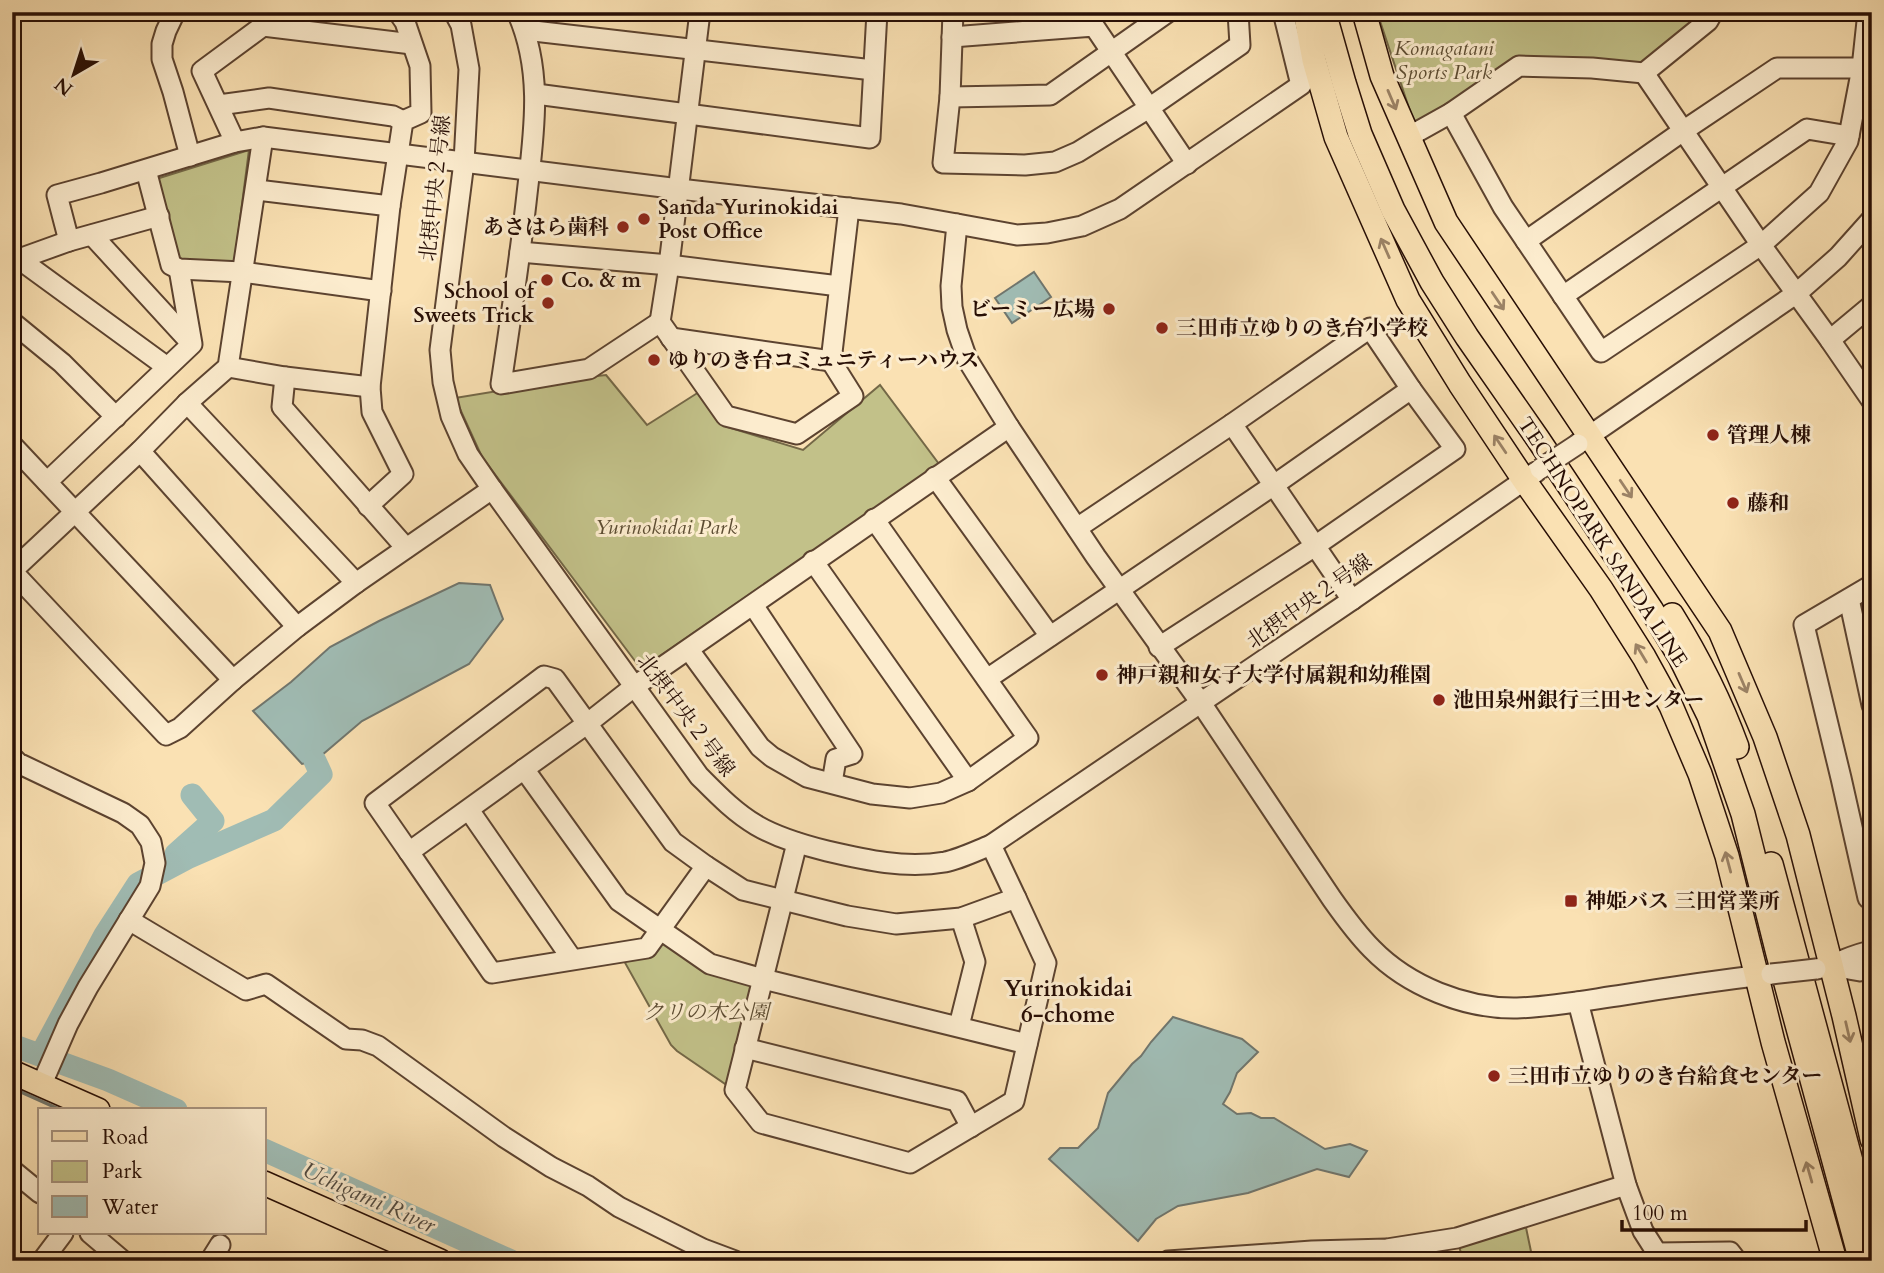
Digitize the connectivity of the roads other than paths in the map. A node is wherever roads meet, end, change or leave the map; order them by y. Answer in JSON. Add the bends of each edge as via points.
{"nodes":[{"id":1,"x":176,"y":12,"type":"edge"},
{"id":2,"x":398,"y":12,"type":"edge"},
{"id":3,"x":454,"y":12,"type":"edge"},
{"id":4,"x":700,"y":12,"type":"edge"},
{"id":5,"x":877,"y":12,"type":"edge"},
{"id":6,"x":953,"y":12,"type":"edge"},
{"id":7,"x":1168,"y":12,"type":"edge"},
{"id":8,"x":1238,"y":12,"type":"edge"},
{"id":9,"x":1283,"y":12,"type":"edge"},
{"id":10,"x":1305,"y":12,"type":"edge"},
{"id":11,"x":1324,"y":12,"type":"edge"},
{"id":12,"x":1340,"y":12,"type":"edge"},
{"id":13,"x":1364,"y":12,"type":"edge"},
{"id":14,"x":1713,"y":12,"type":"edge"},
{"id":15,"x":1868,"y":12,"type":"edge"},
{"id":16,"x":269,"y":19,"type":"edge"},
{"id":17,"x":521,"y":21,"type":"edge"},
{"id":18,"x":952,"y":37,"type":"junction"},
{"id":19,"x":412,"y":44,"type":"junction"},
{"id":20,"x":695,"y":49,"type":"junction"},
{"id":21,"x":1112,"y":52,"type":"junction"},
{"id":22,"x":1862,"y":68,"type":"junction"},
{"id":23,"x":873,"y":71,"type":"junction"},
{"id":24,"x":1644,"y":73,"type":"junction"},
{"id":25,"x":536,"y":94,"type":"junction"},
{"id":26,"x":950,"y":97,"type":"junction"},
{"id":27,"x":219,"y":105,"type":"junction"},
{"id":28,"x":1149,"y":108,"type":"junction"},
{"id":29,"x":1451,"y":113,"type":"junction"},
{"id":30,"x":688,"y":116,"type":"junction"},
{"id":31,"x":403,"y":121,"type":"junction"},
{"id":32,"x":1683,"y":131,"type":"junction"},
{"id":33,"x":1417,"y":132,"type":"dead end"},
{"id":34,"x":1849,"y":136,"type":"junction"},
{"id":35,"x":263,"y":137,"type":"junction"},
{"id":36,"x":235,"y":142,"type":"junction"},
{"id":37,"x":399,"y":154,"type":"junction"},
{"id":38,"x":190,"y":156,"type":"junction"},
{"id":39,"x":464,"y":162,"type":"junction"},
{"id":40,"x":1187,"y":164,"type":"junction"},
{"id":41,"x":529,"y":169,"type":"junction"},
{"id":42,"x":146,"y":170,"type":"junction"},
{"id":43,"x":1722,"y":188,"type":"junction"},
{"id":44,"x":679,"y":189,"type":"junction"},
{"id":45,"x":257,"y":190,"type":"junction"},
{"id":46,"x":390,"y":206,"type":"junction"},
{"id":47,"x":849,"y":208,"type":"junction"},
{"id":48,"x":159,"y":216,"type":"junction"},
{"id":49,"x":1872,"y":219,"type":"edge"},
{"id":50,"x":957,"y":224,"type":"junction"},
{"id":51,"x":92,"y":235,"type":"junction"},
{"id":52,"x":69,"y":241,"type":"junction"},
{"id":53,"x":1526,"y":242,"type":"junction"},
{"id":54,"x":1761,"y":246,"type":"junction"},
{"id":55,"x":520,"y":252,"type":"junction"},
{"id":56,"x":16,"y":261,"type":"edge"},
{"id":57,"x":669,"y":265,"type":"junction"},
{"id":58,"x":179,"y":269,"type":"junction"},
{"id":59,"x":242,"y":272,"type":"junction"},
{"id":60,"x":838,"y":286,"type":"junction"},
{"id":61,"x":381,"y":291,"type":"junction"},
{"id":62,"x":1797,"y":293,"type":"junction"},
{"id":63,"x":1563,"y":296,"type":"junction"},
{"id":64,"x":1872,"y":305,"type":"edge"},
{"id":65,"x":12,"y":322,"type":"edge"},
{"id":66,"x":665,"y":330,"type":"junction"},
{"id":67,"x":1830,"y":340,"type":"junction"},
{"id":68,"x":192,"y":344,"type":"junction"},
{"id":69,"x":831,"y":361,"type":"junction"},
{"id":70,"x":167,"y":367,"type":"junction"},
{"id":71,"x":228,"y":367,"type":"junction"},
{"id":72,"x":285,"y":377,"type":"junction"},
{"id":73,"x":370,"y":387,"type":"junction"},
{"id":74,"x":1411,"y":389,"type":"junction"},
{"id":75,"x":1872,"y":401,"type":"edge"},
{"id":76,"x":187,"y":404,"type":"junction"},
{"id":77,"x":116,"y":416,"type":"junction"},
{"id":78,"x":1232,"y":424,"type":"junction"},
{"id":79,"x":1009,"y":427,"type":"junction"},
{"id":80,"x":1584,"y":440,"type":"junction"},
{"id":81,"x":12,"y":445,"type":"edge"},
{"id":82,"x":140,"y":451,"type":"junction"},
{"id":83,"x":1532,"y":475,"type":"junction"},
{"id":84,"x":935,"y":477,"type":"junction"},
{"id":85,"x":47,"y":482,"type":"junction"},
{"id":86,"x":1274,"y":485,"type":"junction"},
{"id":87,"x":492,"y":489,"type":"junction"},
{"id":88,"x":368,"y":506,"type":"junction"},
{"id":89,"x":75,"y":511,"type":"junction"},
{"id":90,"x":874,"y":519,"type":"junction"},
{"id":91,"x":1077,"y":528,"type":"junction"},
{"id":92,"x":1315,"y":546,"type":"junction"},
{"id":93,"x":406,"y":548,"type":"junction"},
{"id":94,"x":813,"y":561,"type":"junction"},
{"id":95,"x":12,"y":571,"type":"edge"},
{"id":96,"x":356,"y":583,"type":"junction"},
{"id":97,"x":1872,"y":585,"type":"edge"},
{"id":98,"x":1119,"y":589,"type":"junction"},
{"id":99,"x":1849,"y":598,"type":"junction"},
{"id":100,"x":1352,"y":600,"type":"junction"},
{"id":101,"x":753,"y":605,"type":"junction"},
{"id":102,"x":297,"y":627,"type":"junction"},
{"id":103,"x":1050,"y":636,"type":"junction"},
{"id":104,"x":1159,"y":647,"type":"junction"},
{"id":105,"x":689,"y":650,"type":"junction"},
{"id":106,"x":987,"y":679,"type":"junction"},
{"id":107,"x":233,"y":680,"type":"junction"},
{"id":108,"x":635,"y":686,"type":"junction"},
{"id":109,"x":1201,"y":704,"type":"junction"},
{"id":110,"x":1872,"y":705,"type":"edge"},
{"id":111,"x":588,"y":723,"type":"junction"},
{"id":112,"x":12,"y":757,"type":"edge"},
{"id":113,"x":524,"y":769,"type":"junction"},
{"id":114,"x":968,"y":781,"type":"junction"},
{"id":115,"x":832,"y":783,"type":"junction"},
{"id":116,"x":469,"y":810,"type":"junction"},
{"id":117,"x":797,"y":843,"type":"junction"},
{"id":118,"x":991,"y":845,"type":"junction"},
{"id":119,"x":409,"y":852,"type":"junction"},
{"id":120,"x":706,"y":866,"type":"junction"},
{"id":121,"x":1016,"y":898,"type":"junction"},
{"id":122,"x":1872,"y":898,"type":"edge"},
{"id":123,"x":784,"y":900,"type":"junction"},
{"id":124,"x":961,"y":918,"type":"junction"},
{"id":125,"x":129,"y":920,"type":"junction"},
{"id":126,"x":660,"y":929,"type":"junction"},
{"id":127,"x":1872,"y":951,"type":"edge"},
{"id":128,"x":572,"y":959,"type":"junction"},
{"id":129,"x":1824,"y":967,"type":"junction"},
{"id":130,"x":1872,"y":969,"type":"edge"},
{"id":131,"x":1763,"y":975,"type":"junction"},
{"id":132,"x":763,"y":979,"type":"junction"},
{"id":133,"x":1578,"y":1002,"type":"junction"},
{"id":134,"x":959,"y":1026,"type":"junction"},
{"id":135,"x":1027,"y":1044,"type":"junction"},
{"id":136,"x":745,"y":1048,"type":"junction"},
{"id":137,"x":12,"y":1072,"type":"edge"},
{"id":138,"x":43,"y":1082,"type":"junction"},
{"id":139,"x":94,"y":1108,"type":"edge"},
{"id":140,"x":971,"y":1127,"type":"junction"},
{"id":141,"x":1872,"y":1139,"type":"edge"},
{"id":142,"x":12,"y":1170,"type":"edge"},
{"id":143,"x":266,"y":1184,"type":"edge"},
{"id":144,"x":1626,"y":1185,"type":"junction"},
{"id":145,"x":38,"y":1191,"type":"edge"},
{"id":146,"x":63,"y":1234,"type":"edge"},
{"id":147,"x":91,"y":1234,"type":"edge"},
{"id":148,"x":1872,"y":1239,"type":"edge"},
{"id":149,"x":42,"y":1261,"type":"edge"},
{"id":150,"x":123,"y":1261,"type":"edge"},
{"id":151,"x":440,"y":1261,"type":"edge"},
{"id":152,"x":735,"y":1261,"type":"edge"},
{"id":153,"x":1168,"y":1261,"type":"edge"},
{"id":154,"x":1737,"y":1261,"type":"edge"},
{"id":155,"x":1835,"y":1261,"type":"edge"},
{"id":156,"x":1861,"y":1261,"type":"edge"}],
"edges":[{"from":1,"to":38,"type":"street","via":[[162,44],[162,60]]},
{"from":2,"to":19,"type":"street"},
{"from":3,"to":39,"type":"street","name":"北摂中央２号線","via":[[469,69]]},
{"from":4,"to":20,"type":"street"},
{"from":5,"to":23,"type":"street"},
{"from":6,"to":18,"type":"street"},
{"from":7,"to":21,"type":"street"},
{"from":8,"to":28,"type":"street","via":[[1240,45]]},
{"from":9,"to":40,"type":"street","via":[[1301,85]]},
{"from":83,"to":10,"type":"main road","one_way":true,"via":[[1460,384],[1408,300],[1336,136]]},
{"from":11,"to":156,"type":"main road","name":"TECHNOPARK SANDA LINE","via":[[1360,134],[1393,210],[1432,282],[1651,609],[1709,716],[1743,814]]},
{"from":12,"to":148,"type":"main road","name":"TECHNOPARK SANDA LINE","via":[[1375,129],[1412,215],[1480,328],[1664,601],[1724,710],[1757,809]]},
{"from":13,"to":80,"type":"main road","one_way":true,"via":[[1382,76],[1446,222]]},
{"from":14,"to":24,"type":"street"},
{"from":15,"to":22,"type":"street"},
{"from":16,"to":19,"type":"street"},
{"from":16,"to":27,"type":"street","via":[[202,71]]},
{"from":17,"to":20,"type":"street"},
{"from":17,"to":25,"type":"street"},
{"from":18,"to":21,"type":"street","via":[[1094,26]]},
{"from":18,"to":26,"type":"street"},
{"from":19,"to":31,"type":"street","via":[[420,66],[421,113]]},
{"from":20,"to":23,"type":"street"},
{"from":20,"to":30,"type":"street"},
{"from":21,"to":26,"type":"street","via":[[1050,95]]},
{"from":21,"to":28,"type":"street"},
{"from":22,"to":32,"type":"street","via":[[1777,68]]},
{"from":22,"to":34,"type":"street"},
{"from":23,"to":30,"type":"street","via":[[870,138]]},
{"from":24,"to":29,"type":"street","via":[[1519,66]]},
{"from":24,"to":32,"type":"street"},
{"from":25,"to":30,"type":"street"},
{"from":25,"to":41,"type":"street"},
{"from":26,"to":28,"type":"street","via":[[943,163],[1055,162]]},
{"from":27,"to":31,"type":"street","via":[[270,98]]},
{"from":27,"to":36,"type":"street"},
{"from":28,"to":40,"type":"street"},
{"from":29,"to":33,"type":"street"},
{"from":29,"to":53,"type":"street"},
{"from":30,"to":44,"type":"street"},
{"from":31,"to":37,"type":"street"},
{"from":32,"to":43,"type":"street"},
{"from":32,"to":53,"type":"street"},
{"from":34,"to":43,"type":"street","via":[[1807,129]]},
{"from":34,"to":54,"type":"street","via":[[1819,193]]},
{"from":35,"to":36,"type":"street"},
{"from":35,"to":37,"type":"street"},
{"from":35,"to":45,"type":"street"},
{"from":36,"to":38,"type":"street"},
{"from":37,"to":39,"type":"street"},
{"from":37,"to":46,"type":"street"},
{"from":38,"to":42,"type":"street"},
{"from":39,"to":41,"type":"street"},
{"from":39,"to":87,"type":"street","name":"北摂中央２号線","via":[[440,350],[452,416],[468,454]]},
{"from":40,"to":50,"type":"street","via":[[1120,209],[1082,226],[1017,234]]},
{"from":41,"to":44,"type":"street"},
{"from":41,"to":55,"type":"street"},
{"from":42,"to":48,"type":"street"},
{"from":42,"to":52,"type":"street","via":[[57,195]]},
{"from":43,"to":54,"type":"street"},
{"from":43,"to":63,"type":"street"},
{"from":44,"to":47,"type":"street"},
{"from":44,"to":57,"type":"street"},
{"from":45,"to":46,"type":"street"},
{"from":45,"to":59,"type":"street"},
{"from":46,"to":61,"type":"street"},
{"from":47,"to":50,"type":"street"},
{"from":47,"to":60,"type":"street"},
{"from":48,"to":51,"type":"street"},
{"from":48,"to":58,"type":"street","via":[[171,265]]},
{"from":49,"to":62,"type":"street"},
{"from":50,"to":79,"type":"street","via":[[951,286],[957,330],[967,359]]},
{"from":51,"to":52,"type":"street"},
{"from":51,"to":68,"type":"street"},
{"from":52,"to":56,"type":"street"},
{"from":53,"to":63,"type":"street"},
{"from":54,"to":62,"type":"street"},
{"from":54,"to":63,"type":"street","via":[[1601,352]]},
{"from":55,"to":57,"type":"street"},
{"from":55,"to":66,"type":"street","via":[[501,384],[589,369]]},
{"from":56,"to":70,"type":"street"},
{"from":57,"to":60,"type":"street"},
{"from":57,"to":66,"type":"street"},
{"from":58,"to":59,"type":"street"},
{"from":58,"to":68,"type":"street"},
{"from":59,"to":61,"type":"street"},
{"from":59,"to":71,"type":"street"},
{"from":60,"to":69,"type":"street"},
{"from":61,"to":73,"type":"street"},
{"from":62,"to":67,"type":"street"},
{"from":62,"to":80,"type":"street"},
{"from":64,"to":67,"type":"street"},
{"from":65,"to":77,"type":"street"},
{"from":66,"to":69,"type":"street"},
{"from":66,"to":69,"type":"street","via":[[726,416],[797,434],[853,396]]},
{"from":67,"to":75,"type":"street"},
{"from":68,"to":70,"type":"street"},
{"from":70,"to":77,"type":"street"},
{"from":71,"to":72,"type":"street"},
{"from":71,"to":76,"type":"street"},
{"from":72,"to":73,"type":"street"},
{"from":72,"to":88,"type":"street","via":[[282,407]]},
{"from":73,"to":88,"type":"street","via":[[372,412],[403,474]]},
{"from":74,"to":78,"type":"street","via":[[1370,328]]},
{"from":74,"to":86,"type":"street"},
{"from":74,"to":92,"type":"street","via":[[1455,449]]},
{"from":76,"to":82,"type":"street"},
{"from":76,"to":96,"type":"street"},
{"from":77,"to":85,"type":"street"},
{"from":78,"to":86,"type":"street"},
{"from":78,"to":91,"type":"street"},
{"from":79,"to":84,"type":"street"},
{"from":79,"to":91,"type":"street"},
{"from":80,"to":83,"type":"street","name":"北摂中央２号線","bridge":true},
{"from":80,"to":129,"type":"main road","one_way":true,"via":[[1720,631],[1765,737],[1798,835]]},
{"from":81,"to":85,"type":"street"},
{"from":82,"to":89,"type":"street"},
{"from":82,"to":102,"type":"street"},
{"from":83,"to":100,"type":"street","name":"北摂中央２号線"},
{"from":131,"to":83,"type":"main road","one_way":true,"via":[[1700,774],[1671,706]]},
{"from":84,"to":90,"type":"street"},
{"from":84,"to":103,"type":"street"},
{"from":85,"to":89,"type":"street"},
{"from":86,"to":92,"type":"street"},
{"from":86,"to":98,"type":"street"},
{"from":87,"to":93,"type":"street"},
{"from":87,"to":108,"type":"street","name":"北摂中央２号線"},
{"from":88,"to":93,"type":"street"},
{"from":89,"to":95,"type":"street"},
{"from":89,"to":107,"type":"street"},
{"from":90,"to":94,"type":"street"},
{"from":90,"to":106,"type":"street"},
{"from":91,"to":98,"type":"street"},
{"from":92,"to":100,"type":"street"},
{"from":92,"to":104,"type":"street"},
{"from":93,"to":96,"type":"street"},
{"from":94,"to":101,"type":"street"},
{"from":94,"to":114,"type":"street"},
{"from":95,"to":107,"type":"street","via":[[166,735]]},
{"from":96,"to":102,"type":"street"},
{"from":97,"to":99,"type":"street"},
{"from":98,"to":103,"type":"street"},
{"from":98,"to":104,"type":"street"},
{"from":99,"to":110,"type":"street"},
{"from":99,"to":122,"type":"street","via":[[1804,625],[1868,898]]},
{"from":100,"to":109,"type":"street","name":"北摂中央２号線"},
{"from":101,"to":105,"type":"street"},
{"from":101,"to":115,"type":"street","via":[[852,754],[836,759]]},
{"from":102,"to":107,"type":"street"},
{"from":103,"to":106,"type":"street"},
{"from":104,"to":109,"type":"street"},
{"from":105,"to":108,"type":"street"},
{"from":105,"to":115,"type":"street","via":[[760,747],[807,777]]},
{"from":106,"to":114,"type":"street","via":[[1028,738]]},
{"from":108,"to":111,"type":"street"},
{"from":108,"to":117,"type":"street","name":"北摂中央２号線","via":[[699,776],[726,804],[758,826]]},
{"from":109,"to":118,"type":"street","name":"北摂中央２号線"},
{"from":109,"to":133,"type":"street","via":[[1332,899],[1373,950],[1402,973],[1444,995],[1474,1003],[1516,1008]]},
{"from":111,"to":113,"type":"street"},
{"from":111,"to":119,"type":"street","via":[[555,679],[544,676],[374,803]]},
{"from":111,"to":120,"type":"street","via":[[673,842]]},
{"from":112,"to":125,"type":"street","via":[[140,825],[151,842],[155,863],[150,886]]},
{"from":113,"to":116,"type":"street"},
{"from":113,"to":126,"type":"street","via":[[619,901]]},
{"from":114,"to":115,"type":"street","via":[[941,793],[910,797],[872,794]]},
{"from":116,"to":119,"type":"street"},
{"from":116,"to":128,"type":"street"},
{"from":117,"to":118,"type":"street","name":"北摂中央２号線","via":[[861,859],[922,865]]},
{"from":117,"to":123,"type":"street"},
{"from":118,"to":121,"type":"street"},
{"from":119,"to":128,"type":"street","via":[[492,972]]},
{"from":120,"to":123,"type":"street","via":[[743,890]]},
{"from":120,"to":126,"type":"street"},
{"from":121,"to":124,"type":"street"},
{"from":121,"to":135,"type":"street","via":[[1046,963]]},
{"from":123,"to":124,"type":"street","via":[[896,924]]},
{"from":123,"to":132,"type":"street"},
{"from":124,"to":134,"type":"street","via":[[975,962]]},
{"from":125,"to":138,"type":"street","via":[[68,1024]]},
{"from":125,"to":152,"type":"street","via":[[246,990],[266,984],[346,1039],[378,1046],[551,1167],[619,1207]]},
{"from":126,"to":128,"type":"street","via":[[647,948]]},
{"from":126,"to":132,"type":"street","via":[[710,964]]},
{"from":127,"to":129,"type":"street"},
{"from":129,"to":130,"type":"street"},
{"from":129,"to":131,"type":"street","bridge":true},
{"from":129,"to":141,"type":"main road","one_way":true},
{"from":131,"to":133,"type":"street"},
{"from":155,"to":131,"type":"main road","one_way":true},
{"from":132,"to":134,"type":"street"},
{"from":132,"to":136,"type":"street"},
{"from":133,"to":144,"type":"street"},
{"from":134,"to":135,"type":"street"},
{"from":135,"to":140,"type":"street","via":[[1014,1101]]},
{"from":136,"to":140,"type":"street","via":[[957,1101]]},
{"from":136,"to":140,"type":"street","via":[[734,1090],[761,1123],[910,1163]]},
{"from":137,"to":138,"type":"main road"},
{"from":138,"to":139,"type":"main road"},
{"from":142,"to":145,"type":"street"},
{"from":143,"to":151,"type":"main road"},
{"from":144,"to":153,"type":"street","via":[[1457,1238],[1387,1249]]},
{"from":144,"to":154,"type":"street","via":[[1643,1231],[1657,1253],[1730,1252]]},
{"from":146,"to":149,"type":"street"},
{"from":147,"to":150,"type":"street"}]}
